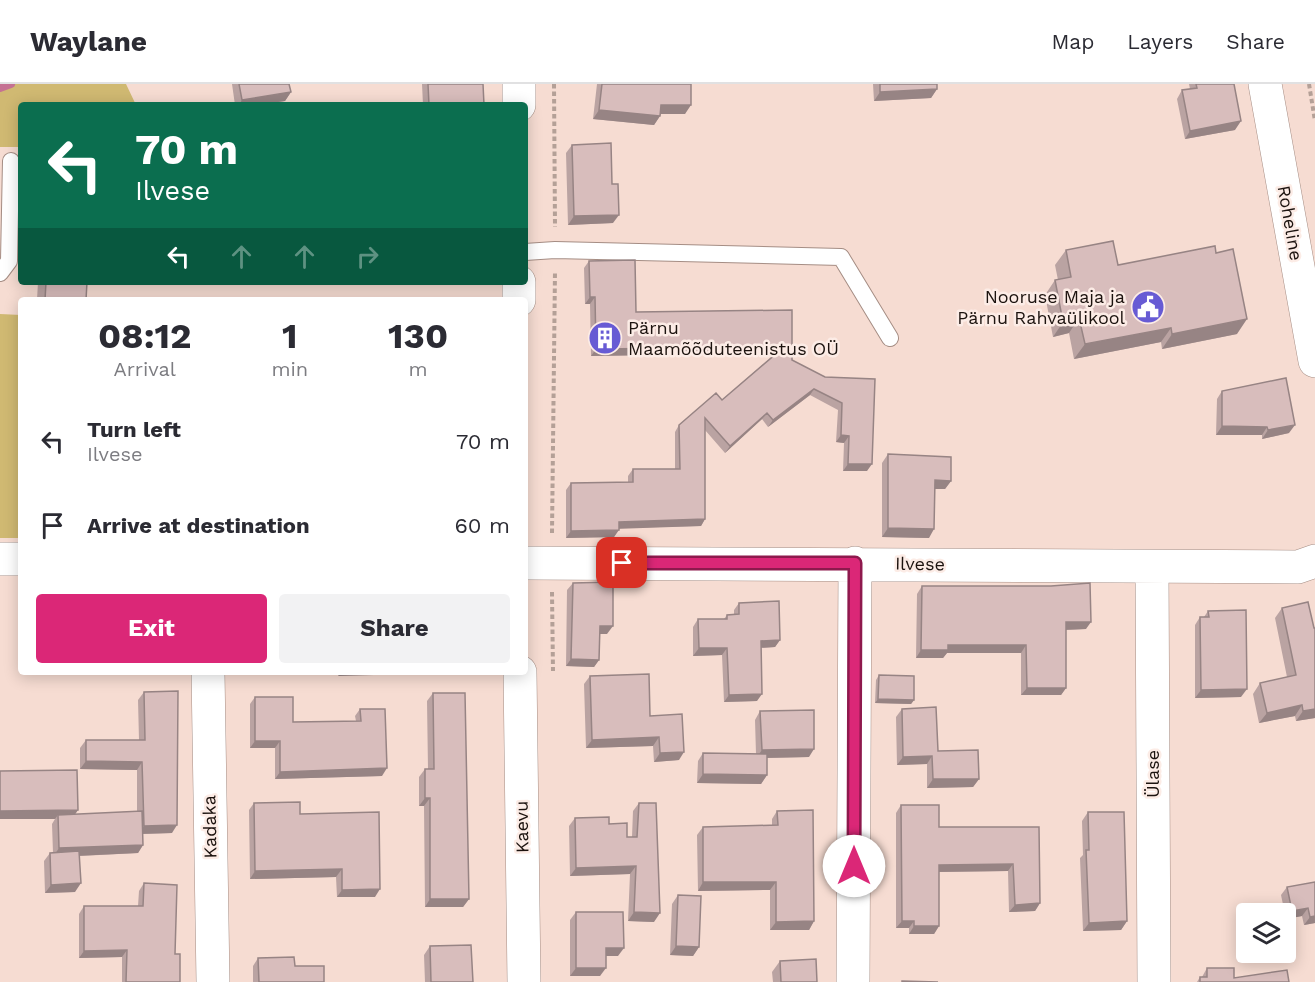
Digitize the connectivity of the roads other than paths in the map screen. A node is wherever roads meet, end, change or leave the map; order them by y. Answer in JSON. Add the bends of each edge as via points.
{"nodes":[{"id":1,"x":519,"y":84,"type":"edge"},
{"id":2,"x":1265,"y":84,"type":"edge"},
{"id":3,"x":519,"y":102,"type":"edge"},
{"id":4,"x":11,"y":160,"type":"dead end"},
{"id":5,"x":528,"y":252,"type":"edge"},
{"id":6,"x":0,"y":273,"type":"edge"},
{"id":7,"x":890,"y":338,"type":"dead end"},
{"id":8,"x":1315,"y":361,"type":"edge"},
{"id":9,"x":0,"y":559,"type":"edge"},
{"id":10,"x":18,"y":559,"type":"edge"},
{"id":11,"x":1315,"y":561,"type":"edge"},
{"id":12,"x":528,"y":563,"type":"edge"},
{"id":13,"x":855,"y":563,"type":"junction"},
{"id":14,"x":1152,"y":567,"type":"junction"},
{"id":15,"x":208,"y":675,"type":"edge"},
{"id":16,"x":520,"y":675,"type":"edge"},
{"id":17,"x":213,"y":982,"type":"edge"},
{"id":18,"x":524,"y":982,"type":"edge"},
{"id":19,"x":853,"y":982,"type":"edge"},
{"id":20,"x":1154,"y":982,"type":"edge"}],
"edges":[{"from":1,"to":3,"type":"street"},
{"from":2,"to":8,"type":"street","name":"Roheline"},
{"from":4,"to":6,"type":"lane","via":[[9,261]]},
{"from":5,"to":7,"type":"lane","via":[[841,257]]},
{"from":9,"to":10,"type":"street"},
{"from":11,"to":14,"type":"street","name":"Ilvese","via":[[1298,567]]},
{"from":12,"to":13,"type":"street","name":"Ilvese"},
{"from":13,"to":14,"type":"street","name":"Ilvese"},
{"from":13,"to":19,"type":"street"},
{"from":14,"to":20,"type":"street","name":"Ülase"},
{"from":15,"to":17,"type":"street","name":"Kadaka"},
{"from":16,"to":18,"type":"street","name":"Kaevu"}]}
